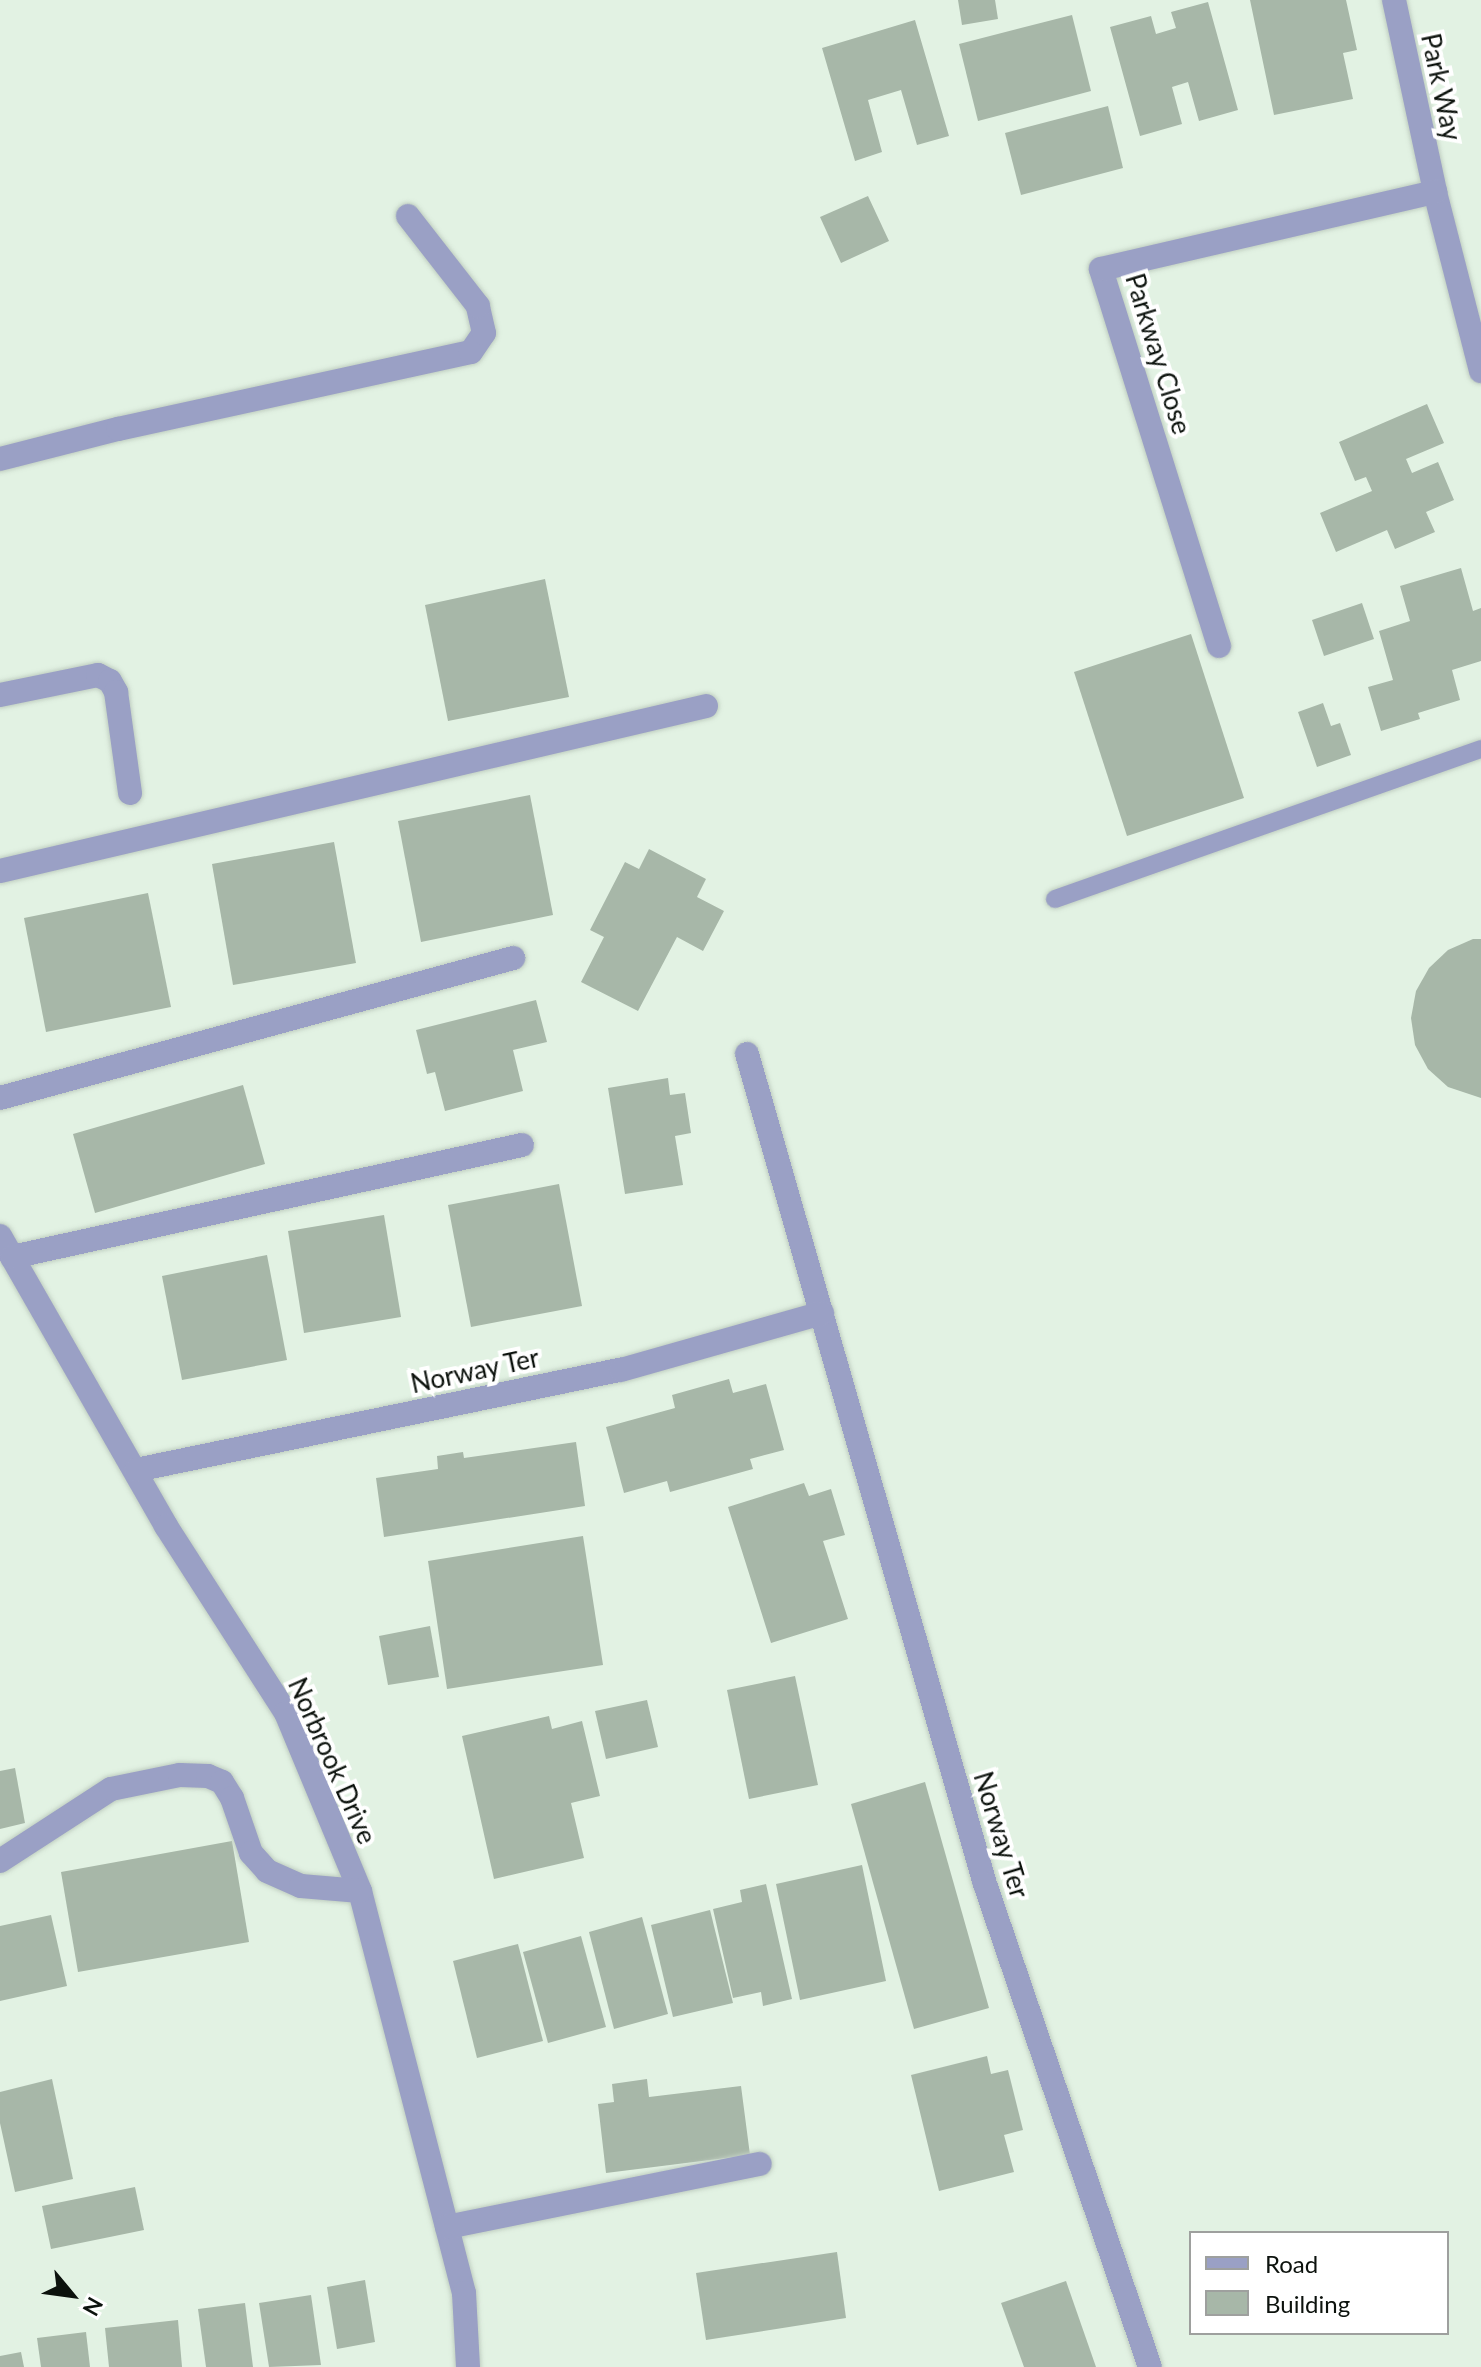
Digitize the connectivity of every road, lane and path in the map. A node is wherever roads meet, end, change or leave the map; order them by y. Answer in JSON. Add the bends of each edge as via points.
{"nodes":[{"id":1,"x":1394,"y":0,"type":"edge"},
{"id":2,"x":1435,"y":192,"type":"junction"},
{"id":3,"x":408,"y":216,"type":"dead end"},
{"id":4,"x":1481,"y":371,"type":"edge"},
{"id":5,"x":0,"y":459,"type":"edge"},
{"id":6,"x":1219,"y":646,"type":"dead end"},
{"id":7,"x":0,"y":695,"type":"edge"},
{"id":8,"x":706,"y":706,"type":"dead end"},
{"id":9,"x":1481,"y":749,"type":"edge"},
{"id":10,"x":130,"y":793,"type":"dead end"},
{"id":11,"x":0,"y":871,"type":"edge"},
{"id":12,"x":1055,"y":899,"type":"dead end"},
{"id":13,"x":513,"y":958,"type":"dead end"},
{"id":14,"x":747,"y":1054,"type":"dead end"},
{"id":15,"x":0,"y":1098,"type":"edge"},
{"id":16,"x":522,"y":1145,"type":"dead end"},
{"id":17,"x":6,"y":1246,"type":"edge"},
{"id":18,"x":822,"y":1313,"type":"junction"},
{"id":19,"x":136,"y":1470,"type":"junction"},
{"id":20,"x":0,"y":1861,"type":"edge"},
{"id":21,"x":360,"y":1891,"type":"junction"},
{"id":22,"x":760,"y":2164,"type":"dead end"},
{"id":23,"x":447,"y":2227,"type":"junction"},
{"id":24,"x":468,"y":2367,"type":"edge"},
{"id":25,"x":1150,"y":2367,"type":"edge"}],
"edges":[{"from":1,"to":2,"type":"street","name":"Park Way"},
{"from":2,"to":4,"type":"street","name":"Park Way"},
{"from":2,"to":6,"type":"street","name":"Parkway Close","via":[[1101,269]]},
{"from":3,"to":5,"type":"street","via":[[478,306],[484,333],[471,352]]},
{"from":7,"to":10,"type":"street","via":[[98,675],[110,681]]},
{"from":8,"to":11,"type":"street"},
{"from":9,"to":12,"type":"lane"},
{"from":13,"to":15,"type":"street"},
{"from":14,"to":18,"type":"street","name":"Norway Ter"},
{"from":16,"to":17,"type":"street"},
{"from":17,"to":19,"type":"street","name":"Norbrook Drive"},
{"from":18,"to":19,"type":"street","name":"Norway Ter","via":[[621,1370]]},
{"from":18,"to":25,"type":"street","name":"Norway Ter","via":[[985,1884]]},
{"from":19,"to":21,"type":"street","name":"Norbrook Drive","via":[[286,1713]]},
{"from":20,"to":21,"type":"street","via":[[111,1789],[180,1775],[208,1776],[227,1790],[251,1853],[267,1871],[301,1886]]},
{"from":21,"to":23,"type":"street","name":"Norbrook Drive"},
{"from":22,"to":23,"type":"street"},
{"from":23,"to":24,"type":"street","name":"Norbrook Drive","via":[[464,2293]]}]}
